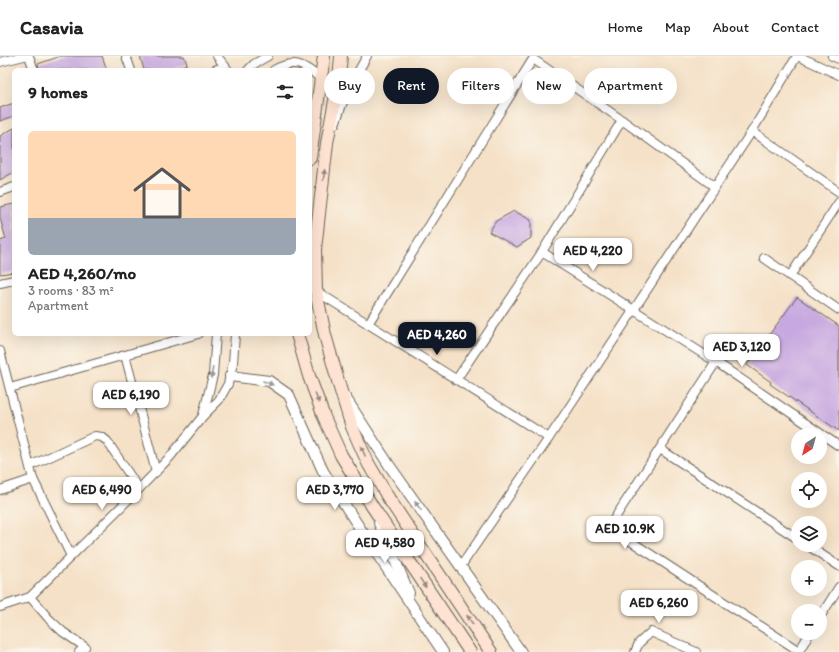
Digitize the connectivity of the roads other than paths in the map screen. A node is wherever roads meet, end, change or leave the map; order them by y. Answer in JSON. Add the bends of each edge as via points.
{"nodes":[{"id":1,"x":24,"y":56,"type":"edge"},
{"id":2,"x":30,"y":56,"type":"edge"},
{"id":3,"x":126,"y":56,"type":"edge"},
{"id":4,"x":217,"y":56,"type":"edge"},
{"id":5,"x":268,"y":56,"type":"edge"},
{"id":6,"x":324,"y":56,"type":"edge"},
{"id":7,"x":341,"y":56,"type":"edge"},
{"id":8,"x":366,"y":56,"type":"edge"},
{"id":9,"x":798,"y":56,"type":"edge"},
{"id":10,"x":832,"y":56,"type":"edge"},
{"id":11,"x":534,"y":58,"type":"edge"},
{"id":12,"x":839,"y":59,"type":"edge"},
{"id":13,"x":0,"y":62,"type":"edge"},
{"id":14,"x":33,"y":68,"type":"edge"},
{"id":15,"x":129,"y":68,"type":"edge"},
{"id":16,"x":227,"y":68,"type":"edge"},
{"id":17,"x":250,"y":68,"type":"edge"},
{"id":18,"x":278,"y":68,"type":"edge"},
{"id":19,"x":308,"y":68,"type":"edge"},
{"id":20,"x":312,"y":71,"type":"edge"},
{"id":21,"x":839,"y":74,"type":"edge"},
{"id":22,"x":322,"y":79,"type":"junction"},
{"id":23,"x":622,"y":120,"type":"junction"},
{"id":24,"x":752,"y":131,"type":"junction"},
{"id":25,"x":327,"y":143,"type":"junction"},
{"id":26,"x":312,"y":145,"type":"edge"},
{"id":27,"x":715,"y":187,"type":"junction"},
{"id":28,"x":12,"y":188,"type":"edge"},
{"id":29,"x":0,"y":192,"type":"edge"},
{"id":30,"x":839,"y":192,"type":"edge"},
{"id":31,"x":839,"y":202,"type":"edge"},
{"id":32,"x":542,"y":252,"type":"junction"},
{"id":33,"x":764,"y":258,"type":"dead end"},
{"id":34,"x":790,"y":276,"type":"junction"},
{"id":35,"x":12,"y":280,"type":"edge"},
{"id":36,"x":0,"y":283,"type":"edge"},
{"id":37,"x":316,"y":291,"type":"junction"},
{"id":38,"x":634,"y":310,"type":"junction"},
{"id":39,"x":839,"y":310,"type":"edge"},
{"id":40,"x":368,"y":324,"type":"junction"},
{"id":41,"x":191,"y":336,"type":"edge"},
{"id":42,"x":216,"y":336,"type":"edge"},
{"id":43,"x":235,"y":336,"type":"edge"},
{"id":44,"x":298,"y":336,"type":"edge"},
{"id":45,"x":0,"y":351,"type":"edge"},
{"id":46,"x":126,"y":355,"type":"junction"},
{"id":47,"x":716,"y":362,"type":"junction"},
{"id":48,"x":230,"y":376,"type":"junction"},
{"id":49,"x":456,"y":380,"type":"junction"},
{"id":50,"x":10,"y":388,"type":"junction"},
{"id":51,"x":340,"y":388,"type":"junction"},
{"id":52,"x":203,"y":416,"type":"junction"},
{"id":53,"x":549,"y":438,"type":"junction"},
{"id":54,"x":839,"y":446,"type":"edge"},
{"id":55,"x":660,"y":449,"type":"junction"},
{"id":56,"x":30,"y":466,"type":"junction"},
{"id":57,"x":156,"y":472,"type":"junction"},
{"id":58,"x":33,"y":479,"type":"junction"},
{"id":59,"x":139,"y":489,"type":"junction"},
{"id":60,"x":0,"y":490,"type":"edge"},
{"id":61,"x":372,"y":506,"type":"junction"},
{"id":62,"x":791,"y":534,"type":"edge"},
{"id":63,"x":818,"y":552,"type":"edge"},
{"id":64,"x":71,"y":556,"type":"junction"},
{"id":65,"x":461,"y":566,"type":"junction"},
{"id":66,"x":839,"y":566,"type":"edge"},
{"id":67,"x":839,"y":587,"type":"edge"},
{"id":68,"x":30,"y":597,"type":"junction"},
{"id":69,"x":827,"y":606,"type":"edge"},
{"id":70,"x":0,"y":607,"type":"edge"},
{"id":71,"x":418,"y":614,"type":"junction"},
{"id":72,"x":806,"y":640,"type":"edge"},
{"id":73,"x":82,"y":649,"type":"edge"},
{"id":74,"x":93,"y":652,"type":"edge"},
{"id":75,"x":443,"y":652,"type":"edge"},
{"id":76,"x":470,"y":652,"type":"edge"},
{"id":77,"x":492,"y":652,"type":"edge"},
{"id":78,"x":521,"y":652,"type":"edge"},
{"id":79,"x":635,"y":652,"type":"edge"},
{"id":80,"x":696,"y":652,"type":"edge"}],
"edges":[{"from":1,"to":13,"type":"street"},
{"from":2,"to":14,"type":"street"},
{"from":3,"to":15,"type":"street"},
{"from":4,"to":16,"type":"street"},
{"from":5,"to":17,"type":"street"},
{"from":6,"to":22,"type":"main road"},
{"from":7,"to":25,"type":"main road"},
{"from":8,"to":25,"type":"street","via":[[347,91]]},
{"from":9,"to":21,"type":"street"},
{"from":9,"to":24,"type":"street"},
{"from":10,"to":12,"type":"street"},
{"from":11,"to":23,"type":"street"},
{"from":11,"to":40,"type":"street"},
{"from":18,"to":19,"type":"street","via":[[286,64]]},
{"from":20,"to":22,"type":"street"},
{"from":22,"to":26,"type":"main road"},
{"from":23,"to":27,"type":"street"},
{"from":23,"to":32,"type":"street"},
{"from":24,"to":27,"type":"street"},
{"from":24,"to":30,"type":"street"},
{"from":37,"to":25,"type":"main road","one_way":true,"via":[[315,249]]},
{"from":27,"to":38,"type":"street"},
{"from":28,"to":29,"type":"street"},
{"from":31,"to":34,"type":"street"},
{"from":32,"to":38,"type":"street"},
{"from":32,"to":49,"type":"street"},
{"from":33,"to":34,"type":"street"},
{"from":34,"to":39,"type":"street"},
{"from":35,"to":36,"type":"street"},
{"from":37,"to":40,"type":"street"},
{"from":37,"to":51,"type":"main road"},
{"from":38,"to":47,"type":"street"},
{"from":38,"to":53,"type":"street"},
{"from":40,"to":49,"type":"street"},
{"from":41,"to":46,"type":"street"},
{"from":42,"to":52,"type":"street","one_way":true,"via":[[213,375]]},
{"from":43,"to":48,"type":"street"},
{"from":44,"to":61,"type":"main road","one_way":true,"via":[[324,417],[341,455]]},
{"from":45,"to":50,"type":"street"},
{"from":46,"to":50,"type":"street"},
{"from":46,"to":57,"type":"street"},
{"from":47,"to":54,"type":"street"},
{"from":47,"to":55,"type":"street"},
{"from":48,"to":52,"type":"street","via":[[219,400]]},
{"from":48,"to":71,"type":"street","one_way":true,"via":[[268,381],[289,395],[323,471]]},
{"from":49,"to":53,"type":"street"},
{"from":50,"to":56,"type":"street"},
{"from":65,"to":51,"type":"street","one_way":true,"via":[[389,465]]},
{"from":77,"to":51,"type":"main road","one_way":true,"via":[[388,499],[352,427]]},
{"from":52,"to":57,"type":"street"},
{"from":53,"to":65,"type":"street"},
{"from":55,"to":62,"type":"street"},
{"from":55,"to":72,"type":"street","via":[[609,527],[799,651]]},
{"from":56,"to":58,"type":"street"},
{"from":56,"to":59,"type":"street","via":[[95,436],[102,437],[107,440]]},
{"from":57,"to":59,"type":"street"},
{"from":58,"to":60,"type":"street"},
{"from":58,"to":64,"type":"street"},
{"from":59,"to":64,"type":"street"},
{"from":61,"to":71,"type":"street"},
{"from":61,"to":76,"type":"main road","one_way":true},
{"from":63,"to":66,"type":"street"},
{"from":64,"to":68,"type":"street"},
{"from":65,"to":78,"type":"street"},
{"from":67,"to":69,"type":"street"},
{"from":68,"to":70,"type":"street"},
{"from":68,"to":73,"type":"street","via":[[50,620]]},
{"from":71,"to":75,"type":"street"},
{"from":73,"to":74,"type":"street"},
{"from":79,"to":80,"type":"street","via":[[639,643],[651,632]]}]}
